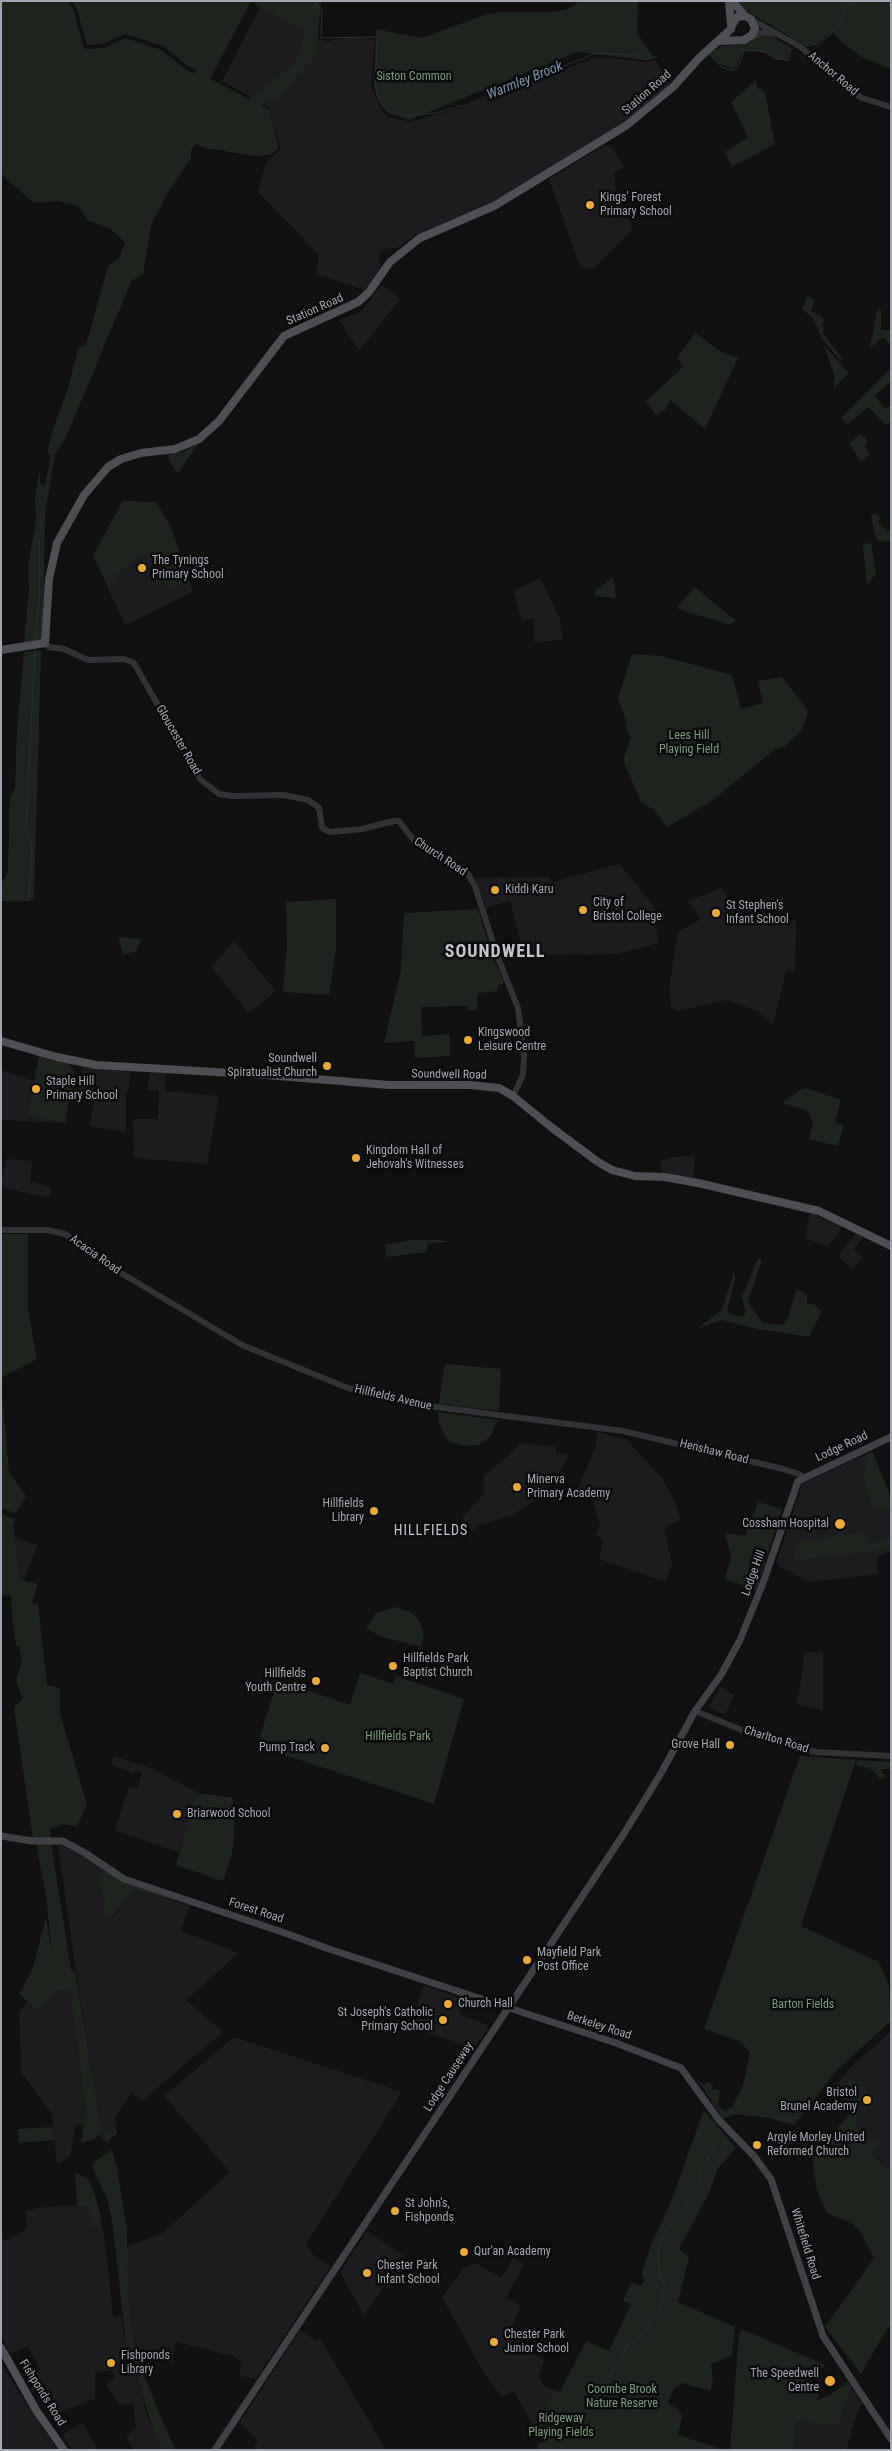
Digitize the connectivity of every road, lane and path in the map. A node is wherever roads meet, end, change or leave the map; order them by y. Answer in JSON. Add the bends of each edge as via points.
{"nodes":[{"id":1,"x":730,"y":1,"type":"edge"},
{"id":2,"x":747,"y":17,"type":"junction"},
{"id":3,"x":731,"y":28,"type":"junction"},
{"id":4,"x":778,"y":34,"type":"junction"},
{"id":5,"x":749,"y":38,"type":"junction"},
{"id":6,"x":740,"y":40,"type":"junction"},
{"id":7,"x":719,"y":42,"type":"junction"},
{"id":8,"x":891,"y":107,"type":"edge"},
{"id":9,"x":43,"y":644,"type":"junction"},
{"id":10,"x":1,"y":650,"type":"edge"},
{"id":11,"x":399,"y":821,"type":"joint"},
{"id":12,"x":1,"y":1041,"type":"edge"},
{"id":13,"x":513,"y":1096,"type":"junction"},
{"id":14,"x":1,"y":1230,"type":"edge"},
{"id":15,"x":891,"y":1246,"type":"edge"},
{"id":16,"x":180,"y":1308,"type":"joint"},
{"id":17,"x":623,"y":1431,"type":"joint"},
{"id":18,"x":891,"y":1437,"type":"edge"},
{"id":19,"x":803,"y":1478,"type":"junction"},
{"id":20,"x":695,"y":1711,"type":"junction"},
{"id":21,"x":891,"y":1756,"type":"edge"},
{"id":22,"x":1,"y":1836,"type":"edge"},
{"id":23,"x":508,"y":2008,"type":"junction"},
{"id":24,"x":682,"y":2068,"type":"joint"},
{"id":25,"x":1,"y":2348,"type":"edge"},
{"id":26,"x":891,"y":2438,"type":"edge"},
{"id":27,"x":64,"y":2450,"type":"edge"},
{"id":28,"x":215,"y":2450,"type":"edge"}],
"edges":[{"from":1,"to":2,"type":"main road"},
{"from":1,"to":3,"type":"main road"},
{"from":2,"to":3,"type":"main road","via":[[737,17]]},
{"from":2,"to":4,"type":"street","name":"Anchor Road"},
{"from":2,"to":5,"type":"main road","via":[[755,27]]},
{"from":3,"to":6,"type":"main road","via":[[732,34]]},
{"from":3,"to":7,"type":"main road","name":"Station Road"},
{"from":4,"to":5,"type":"street","via":[[764,32]]},
{"from":4,"to":8,"type":"street","name":"Anchor Road","via":[[801,47],[838,82],[856,94]]},
{"from":5,"to":6,"type":"main road"},
{"from":6,"to":7,"type":"main road"},
{"from":7,"to":9,"type":"main road","name":"Station Road","via":[[699,58],[673,87],[627,124],[494,206],[420,238],[390,262],[358,302],[284,336],[219,421],[199,439],[175,449],[121,459],[108,467],[84,495],[57,543],[49,579]]},
{"from":9,"to":10,"type":"main road"},
{"from":9,"to":11,"type":"street","name":"Gloucester Road","via":[[88,660],[124,659],[134,663],[200,779],[219,794],[284,795],[308,800],[319,808],[322,828],[330,832]]},
{"from":11,"to":13,"type":"street","name":"Church Road","via":[[414,842],[462,868],[475,886],[518,1008],[523,1075]]},
{"from":12,"to":13,"type":"main road","name":"Soundwell Road","via":[[96,1065],[388,1085],[485,1086],[499,1088]]},
{"from":13,"to":15,"type":"main road","name":"Soundwell Road","via":[[612,1170],[698,1183],[819,1211]]},
{"from":14,"to":16,"type":"street","name":"Acacia Road","via":[[48,1230],[65,1234],[111,1267]]},
{"from":16,"to":17,"type":"street","name":"Hillfields Avenue","via":[[242,1345],[348,1388],[436,1408]]},
{"from":17,"to":19,"type":"street","name":"Henshaw Road","via":[[783,1469]]},
{"from":18,"to":19,"type":"main road","name":"Lodge Road"},
{"from":19,"to":20,"type":"main road","name":"Lodge Hill","via":[[795,1487],[740,1640],[721,1675]]},
{"from":20,"to":21,"type":"street","name":"Charlton Road","via":[[754,1735],[798,1748]]},
{"from":20,"to":23,"type":"main road","name":"Lodge Causeway","via":[[650,1791]]},
{"from":22,"to":23,"type":"main road","name":"Forest Road","via":[[49,1842],[59,1840],[86,1853],[124,1879]]},
{"from":23,"to":24,"type":"main road","name":"Berkeley Road"},
{"from":23,"to":28,"type":"main road","name":"Lodge Causeway"},
{"from":24,"to":26,"type":"main road","name":"Whitefield Road","via":[[721,2123],[771,2179],[823,2336]]},
{"from":25,"to":27,"type":"main road","name":"Fishponds Road","via":[[36,2410]]}]}
